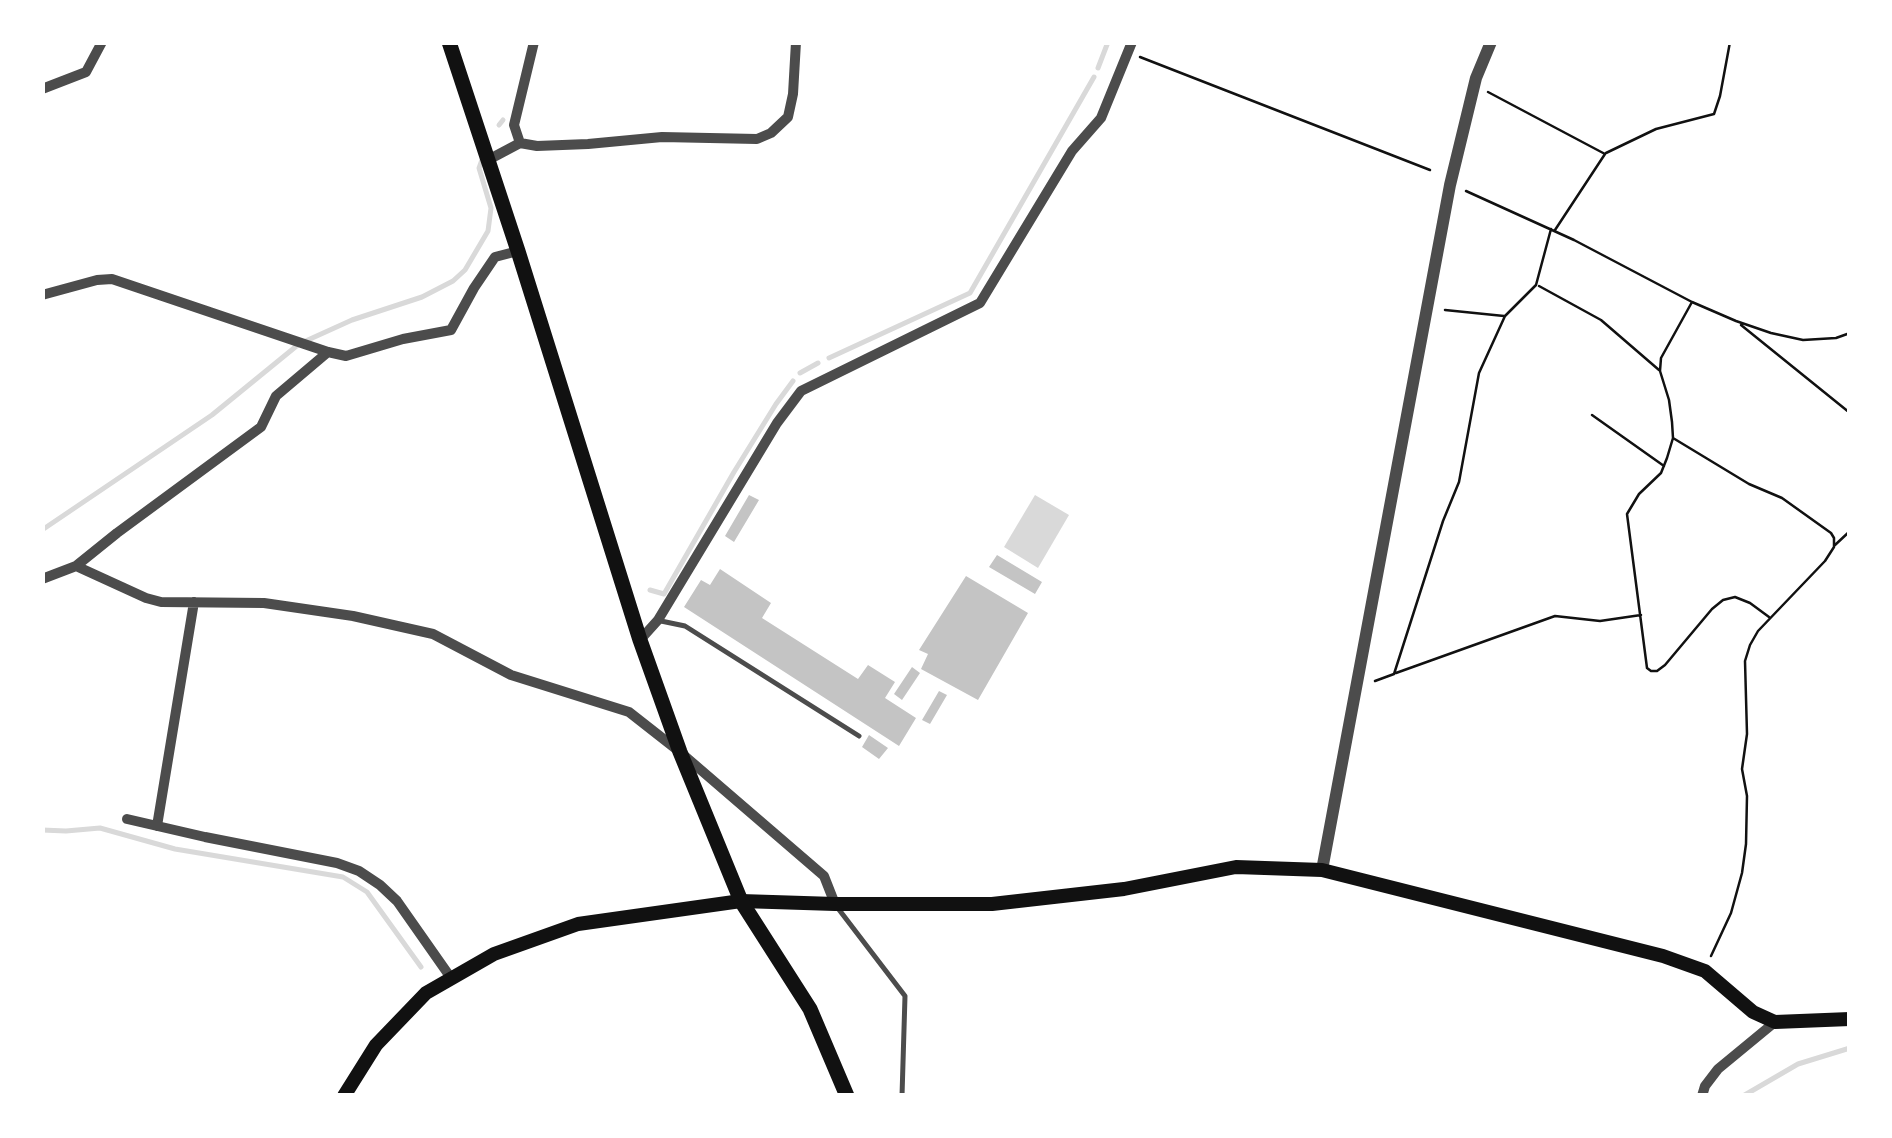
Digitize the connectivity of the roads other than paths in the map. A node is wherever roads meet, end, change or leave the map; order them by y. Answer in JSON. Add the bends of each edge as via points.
{"nodes":[{"id":1,"x":102,"y":42,"type":"edge"},
{"id":2,"x":449,"y":42,"type":"edge"},
{"id":3,"x":534,"y":42,"type":"edge"},
{"id":4,"x":796,"y":42,"type":"edge"},
{"id":5,"x":1491,"y":42,"type":"edge"},
{"id":6,"x":1131,"y":48,"type":"edge"},
{"id":7,"x":42,"y":89,"type":"edge"},
{"id":8,"x":520,"y":143,"type":"junction"},
{"id":9,"x":488,"y":160,"type":"junction"},
{"id":10,"x":518,"y":251,"type":"junction"},
{"id":11,"x":42,"y":295,"type":"edge"},
{"id":12,"x":328,"y":352,"type":"junction"},
{"id":13,"x":76,"y":566,"type":"junction"},
{"id":14,"x":42,"y":579,"type":"edge"},
{"id":15,"x":194,"y":602,"type":"junction"},
{"id":16,"x":658,"y":620,"type":"junction"},
{"id":17,"x":640,"y":640,"type":"junction"},
{"id":18,"x":859,"y":736,"type":"dead end"},
{"id":19,"x":680,"y":752,"type":"junction"},
{"id":20,"x":127,"y":819,"type":"dead end"},
{"id":21,"x":157,"y":826,"type":"junction"},
{"id":22,"x":1322,"y":870,"type":"junction"},
{"id":23,"x":741,"y":901,"type":"junction"},
{"id":24,"x":835,"y":904,"type":"junction"},
{"id":25,"x":451,"y":978,"type":"junction"},
{"id":26,"x":1850,"y":1020,"type":"edge"},
{"id":27,"x":1776,"y":1022,"type":"junction"},
{"id":28,"x":344,"y":1096,"type":"edge"},
{"id":29,"x":847,"y":1096,"type":"edge"},
{"id":30,"x":902,"y":1096,"type":"edge"},
{"id":31,"x":1702,"y":1096,"type":"edge"}],
"edges":[{"from":1,"to":7,"type":"street","via":[[86,72]]},
{"from":2,"to":9,"type":"main road"},
{"from":3,"to":8,"type":"street","via":[[514,124]]},
{"from":4,"to":8,"type":"street","via":[[788,117],[771,133],[732,140]]},
{"from":5,"to":22,"type":"street","via":[[1450,185]]},
{"from":6,"to":16,"type":"street","via":[[1102,118],[1072,151],[980,303],[801,391]]},
{"from":8,"to":9,"type":"street"},
{"from":9,"to":10,"type":"main road"},
{"from":10,"to":12,"type":"street","via":[[495,256],[451,330],[346,356]]},
{"from":10,"to":17,"type":"main road"},
{"from":11,"to":12,"type":"street","via":[[112,279]]},
{"from":12,"to":13,"type":"street","via":[[276,396],[261,427]]},
{"from":13,"to":14,"type":"street"},
{"from":13,"to":15,"type":"street","via":[[146,598]]},
{"from":15,"to":19,"type":"street","via":[[264,603],[433,634],[511,675],[629,712]]},
{"from":15,"to":21,"type":"street"},
{"from":16,"to":17,"type":"street"},
{"from":16,"to":18,"type":"lane","via":[[685,626]]},
{"from":17,"to":19,"type":"main road"},
{"from":19,"to":23,"type":"main road"},
{"from":19,"to":24,"type":"street","via":[[824,876]]},
{"from":20,"to":21,"type":"street"},
{"from":21,"to":25,"type":"street","via":[[359,871],[398,901]]},
{"from":22,"to":24,"type":"main road","via":[[1236,867],[992,904]]},
{"from":22,"to":27,"type":"main road","via":[[1664,956],[1704,971],[1753,1012]]},
{"from":23,"to":24,"type":"main road"},
{"from":23,"to":25,"type":"main road","via":[[578,924],[494,954]]},
{"from":23,"to":29,"type":"main road","via":[[810,1009]]},
{"from":24,"to":30,"type":"lane","via":[[905,996]]},
{"from":25,"to":28,"type":"main road","via":[[426,993],[376,1045]]},
{"from":26,"to":27,"type":"main road"},
{"from":27,"to":31,"type":"street","via":[[1718,1069]]}]}
